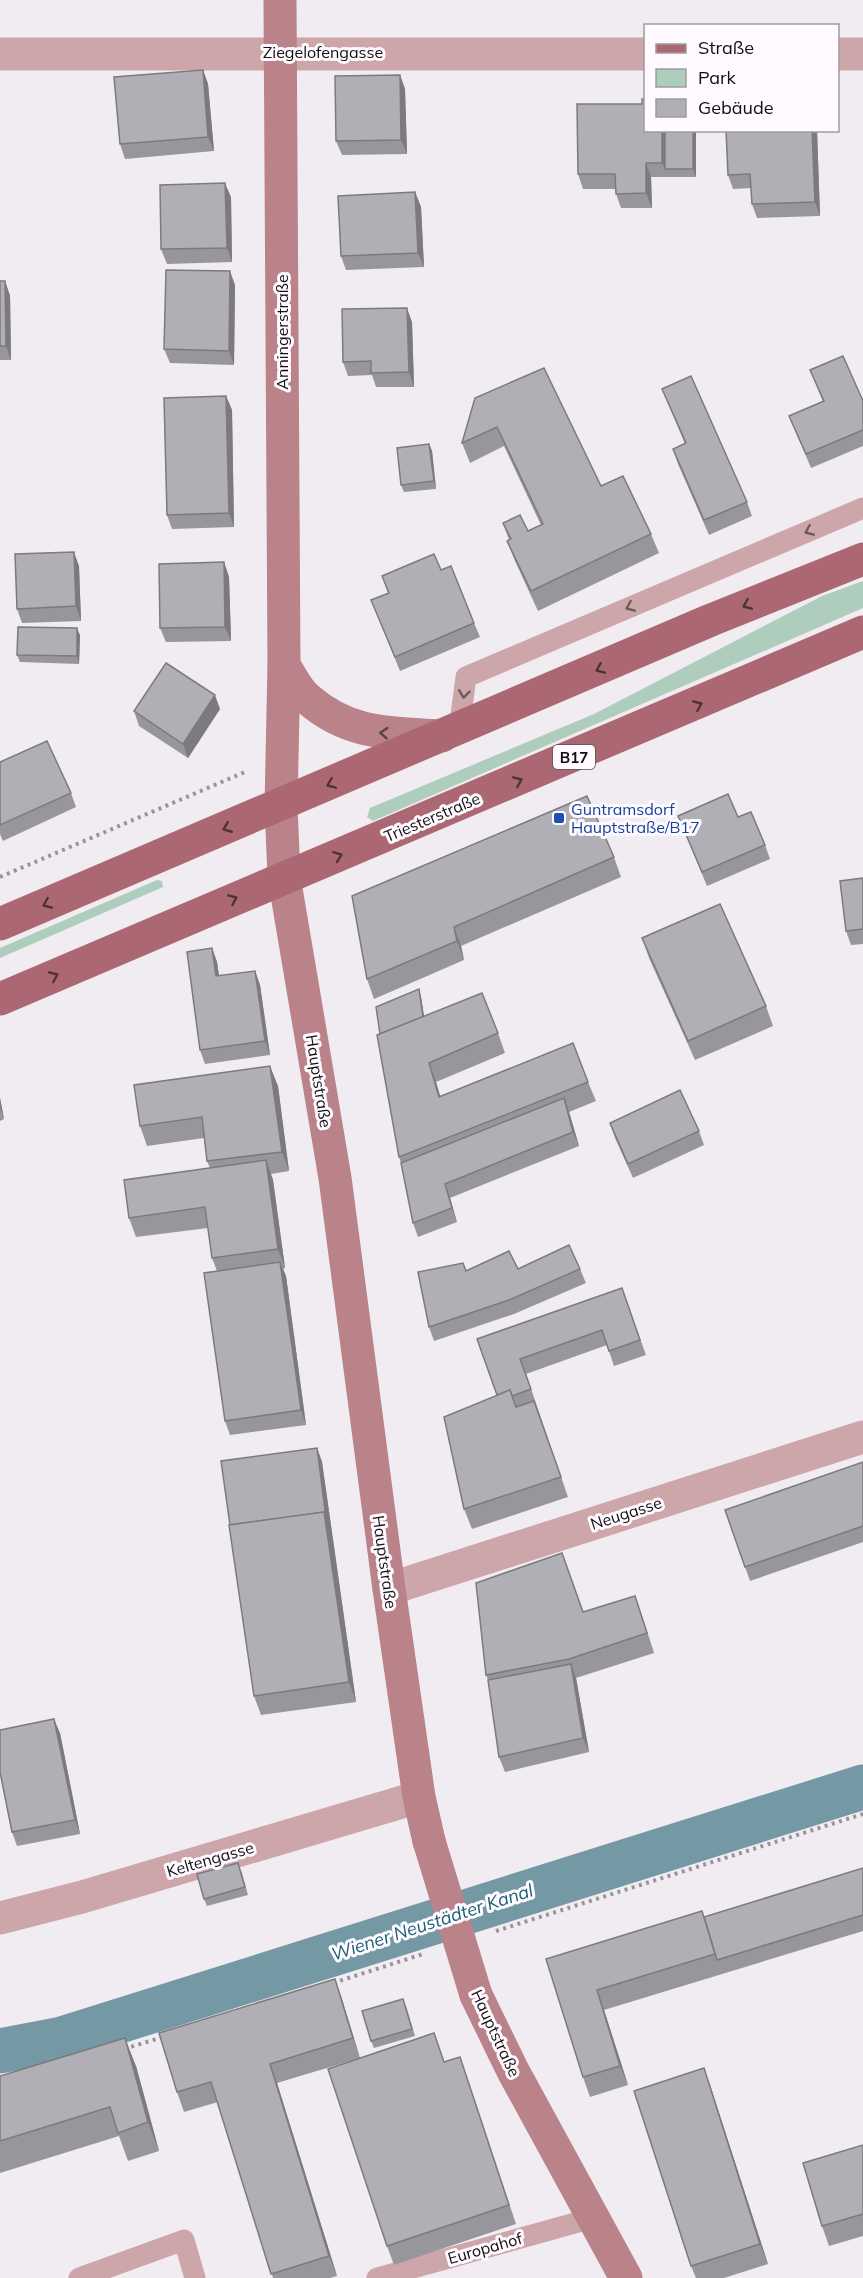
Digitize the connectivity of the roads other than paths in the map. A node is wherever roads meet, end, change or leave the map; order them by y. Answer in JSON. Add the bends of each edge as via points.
{"nodes":[{"id":1,"x":279,"y":0,"type":"edge"},
{"id":2,"x":280,"y":52,"type":"junction"},
{"id":3,"x":0,"y":54,"type":"edge"},
{"id":4,"x":644,"y":54,"type":"edge"},
{"id":5,"x":839,"y":54,"type":"edge"},
{"id":6,"x":863,"y":54,"type":"edge"},
{"id":7,"x":863,"y":508,"type":"edge"},
{"id":8,"x":863,"y":560,"type":"edge"},
{"id":9,"x":863,"y":633,"type":"edge"},
{"id":10,"x":285,"y":665,"type":"junction"},
{"id":11,"x":451,"y":733,"type":"junction"},
{"id":12,"x":281,"y":806,"type":"junction"},
{"id":13,"x":284,"y":877,"type":"junction"},
{"id":14,"x":0,"y":924,"type":"edge"},
{"id":15,"x":0,"y":999,"type":"edge"},
{"id":16,"x":863,"y":1437,"type":"edge"},
{"id":17,"x":388,"y":1589,"type":"junction"},
{"id":18,"x":419,"y":1797,"type":"junction"},
{"id":19,"x":0,"y":1918,"type":"edge"},
{"id":20,"x":593,"y":2218,"type":"junction"},
{"id":21,"x":79,"y":2278,"type":"edge"},
{"id":22,"x":195,"y":2278,"type":"edge"},
{"id":23,"x":377,"y":2278,"type":"edge"},
{"id":24,"x":626,"y":2278,"type":"edge"}],
"edges":[{"from":1,"to":2,"type":"street","name":"Anningerstraße"},
{"from":2,"to":3,"type":"street","name":"Ziegelofengasse"},
{"from":2,"to":4,"type":"street","name":"Ziegelofengasse"},
{"from":2,"to":10,"type":"street","name":"Anningerstraße"},
{"from":5,"to":6,"type":"street"},
{"from":7,"to":11,"type":"lane","one_way":true,"via":[[465,677]]},
{"from":8,"to":11,"type":"main road","one_way":true},
{"from":13,"to":9,"type":"main road","name":"Triesterstraße","number":"B17","one_way":true},
{"from":11,"to":10,"type":"street","one_way":true,"via":[[370,732],[339,720],[306,698]]},
{"from":10,"to":12,"type":"street","name":"Anningerstraße"},
{"from":11,"to":12,"type":"main road","one_way":true},
{"from":12,"to":13,"type":"street","name":"Hauptstraße"},
{"from":12,"to":14,"type":"main road","one_way":true},
{"from":15,"to":13,"type":"main road","name":"Triesterstraße","number":"B17","one_way":true},
{"from":13,"to":17,"type":"street","name":"Hauptstraße","via":[[335,1178]]},
{"from":16,"to":17,"type":"street","name":"Neugasse"},
{"from":17,"to":18,"type":"street","name":"Hauptstraße"},
{"from":18,"to":19,"type":"street","name":"Keltengasse"},
{"from":18,"to":20,"type":"street","name":"Hauptstraße","bridge":true,"via":[[476,1995]]},
{"from":20,"to":23,"type":"lane","name":"Europahof"},
{"from":20,"to":24,"type":"street","name":"Hauptstraße"},
{"from":21,"to":22,"type":"lane","via":[[184,2240]]}]}
